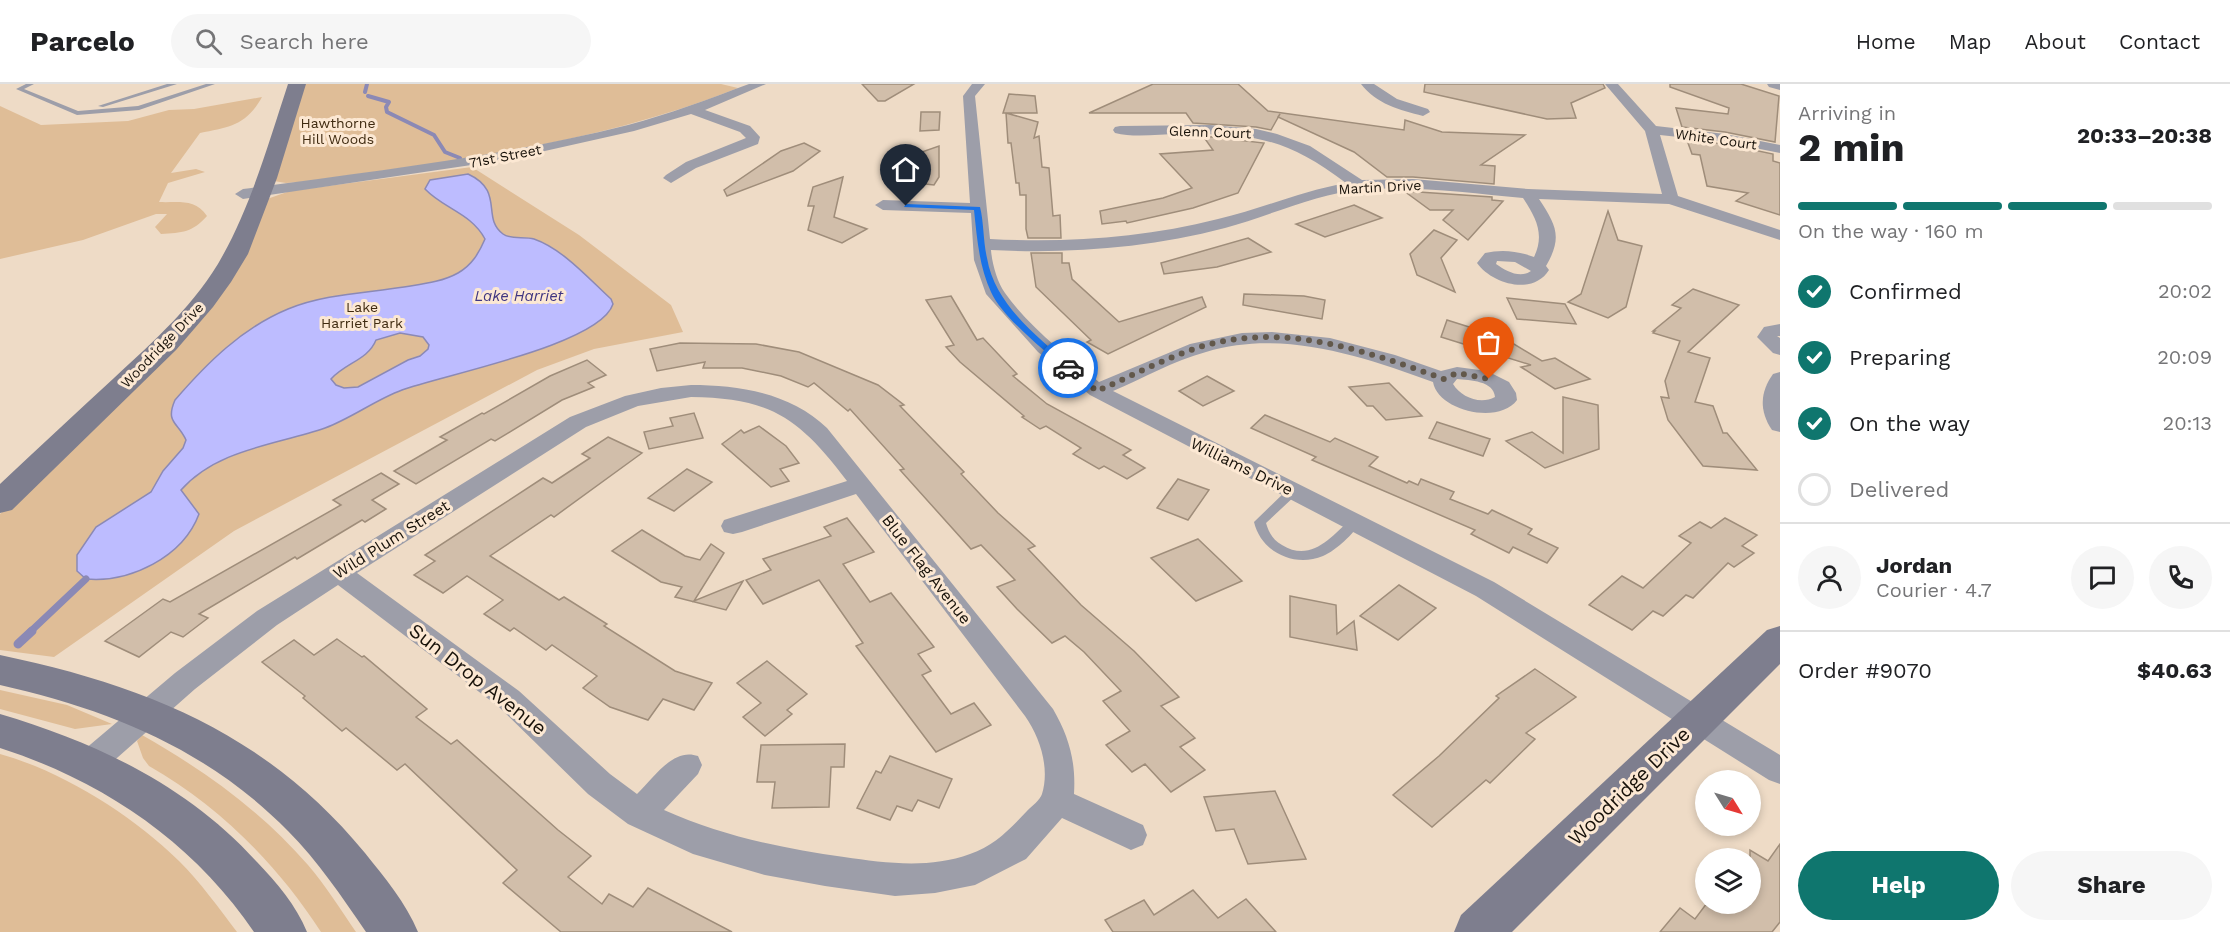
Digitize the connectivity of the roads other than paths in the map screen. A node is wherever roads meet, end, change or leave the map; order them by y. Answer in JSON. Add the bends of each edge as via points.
{"nodes":[{"id":1,"x":31,"y":84,"type":"edge"},
{"id":2,"x":174,"y":84,"type":"edge"},
{"id":3,"x":212,"y":84,"type":"edge"},
{"id":4,"x":280,"y":84,"type":"edge"},
{"id":5,"x":297,"y":84,"type":"edge"},
{"id":6,"x":760,"y":84,"type":"edge"},
{"id":7,"x":979,"y":84,"type":"edge"},
{"id":8,"x":1366,"y":84,"type":"edge"},
{"id":9,"x":1611,"y":84,"type":"edge"},
{"id":10,"x":1773,"y":84,"type":"edge"},
{"id":11,"x":1780,"y":86,"type":"edge"},
{"id":12,"x":693,"y":110,"type":"junction"},
{"id":13,"x":1423,"y":112,"type":"dead end"},
{"id":14,"x":77,"y":113,"type":"junction"},
{"id":15,"x":1120,"y":130,"type":"dead end"},
{"id":16,"x":1652,"y":130,"type":"junction"},
{"id":17,"x":1780,"y":149,"type":"edge"},
{"id":18,"x":671,"y":178,"type":"dead end"},
{"id":19,"x":1359,"y":185,"type":"junction"},
{"id":20,"x":251,"y":192,"type":"junction"},
{"id":21,"x":1528,"y":194,"type":"junction"},
{"id":22,"x":1671,"y":199,"type":"junction"},
{"id":23,"x":883,"y":205,"type":"dead end"},
{"id":24,"x":977,"y":208,"type":"junction"},
{"id":25,"x":1780,"y":235,"type":"edge"},
{"id":26,"x":981,"y":244,"type":"junction"},
{"id":27,"x":1537,"y":266,"type":"dead end"},
{"id":28,"x":1780,"y":330,"type":"edge"},
{"id":29,"x":1780,"y":349,"type":"edge"},
{"id":30,"x":1780,"y":378,"type":"edge"},
{"id":31,"x":1444,"y":379,"type":"dead end"},
{"id":32,"x":1097,"y":391,"type":"junction"},
{"id":33,"x":728,"y":392,"type":"joint"},
{"id":34,"x":1780,"y":425,"type":"edge"},
{"id":35,"x":0,"y":476,"type":"edge"},
{"id":36,"x":861,"y":484,"type":"junction"},
{"id":37,"x":1293,"y":491,"type":"junction"},
{"id":38,"x":0,"y":502,"type":"edge"},
{"id":39,"x":1355,"y":522,"type":"junction"},
{"id":40,"x":733,"y":526,"type":"dead end"},
{"id":41,"x":338,"y":572,"type":"junction"},
{"id":42,"x":1780,"y":640,"type":"edge"},
{"id":43,"x":0,"y":670,"type":"edge"},
{"id":44,"x":146,"y":713,"type":"junction"},
{"id":45,"x":1697,"y":720,"type":"junction"},
{"id":46,"x":0,"y":731,"type":"edge"},
{"id":47,"x":89,"y":764,"type":"junction"},
{"id":48,"x":687,"y":765,"type":"dead end"},
{"id":49,"x":1780,"y":771,"type":"edge"},
{"id":50,"x":1058,"y":801,"type":"junction"},
{"id":51,"x":639,"y":814,"type":"junction"},
{"id":52,"x":1131,"y":835,"type":"dead end"},
{"id":53,"x":283,"y":932,"type":"edge"},
{"id":54,"x":394,"y":932,"type":"edge"},
{"id":55,"x":1478,"y":932,"type":"edge"}],
"edges":[{"from":1,"to":14,"type":"lane","via":[[19,89]]},
{"from":2,"to":14,"type":"lane"},
{"from":3,"to":14,"type":"lane","via":[[139,108]]},
{"from":4,"to":20,"type":"street","name":"Woodridge Drive"},
{"from":5,"to":20,"type":"street","name":"Woodridge Drive","via":[[267,178]]},
{"from":6,"to":12,"type":"street","name":"71st Street"},
{"from":7,"to":24,"type":"street","name":"Williams Drive","via":[[969,96]]},
{"from":8,"to":13,"type":"street","via":[[1393,102]]},
{"from":9,"to":16,"type":"street"},
{"from":10,"to":11,"type":"street"},
{"from":12,"to":18,"type":"street","via":[[745,129],[753,141],[691,165]]},
{"from":12,"to":20,"type":"street","name":"71st Street","via":[[505,156]]},
{"from":15,"to":19,"type":"street","name":"Glenn Court","via":[[1230,131],[1272,137],[1307,150]]},
{"from":16,"to":17,"type":"street","name":"White Court"},
{"from":16,"to":22,"type":"street"},
{"from":19,"to":21,"type":"street","name":"Martin Drive","via":[[1413,184]]},
{"from":19,"to":26,"type":"street","name":"Martin Drive","via":[[1318,193],[1197,229],[1144,239],[1071,246]]},
{"from":20,"to":35,"type":"street","name":"Woodridge Drive","via":[[226,239],[183,300],[133,354]]},
{"from":20,"to":38,"type":"street","name":"Woodridge Drive","via":[[236,254],[204,302],[166,344]]},
{"from":21,"to":22,"type":"street","name":"Martin Drive"},
{"from":21,"to":27,"type":"street","via":[[1549,229],[1546,254]]},
{"from":22,"to":25,"type":"street","name":"Martin Drive"},
{"from":23,"to":24,"type":"street"},
{"from":24,"to":26,"type":"street","name":"Williams Drive"},
{"from":26,"to":32,"type":"street","name":"Williams Drive","via":[[995,294],[1045,348]]},
{"from":28,"to":29,"type":"street","via":[[1771,331],[1767,337]]},
{"from":30,"to":34,"type":"street","via":[[1771,398]]},
{"from":31,"to":32,"type":"street","via":[[1344,345],[1304,339],[1243,338],[1182,354]]},
{"from":32,"to":37,"type":"street","name":"Williams Drive"},
{"from":33,"to":36,"type":"street","name":"Blue Flag Avenue","via":[[768,402],[804,419]]},
{"from":33,"to":41,"type":"street","name":"Wild Plum Street","via":[[658,395],[605,408]]},
{"from":36,"to":40,"type":"street"},
{"from":36,"to":50,"type":"street","name":"Blue Flag Avenue","via":[[1035,705],[1049,728],[1059,763]]},
{"from":37,"to":39,"type":"street","name":"Williams Drive"},
{"from":37,"to":39,"type":"lane","via":[[1260,522],[1266,540],[1276,548],[1305,556],[1320,553]]},
{"from":39,"to":45,"type":"street","name":"Williams Drive","via":[[1485,589]]},
{"from":41,"to":44,"type":"street","name":"Wild Plum Street","via":[[267,618]]},
{"from":41,"to":51,"type":"street","name":"Sun Drop Avenue","via":[[509,699],[599,784]]},
{"from":42,"to":45,"type":"street","name":"Woodridge Drive"},
{"from":43,"to":44,"type":"street","via":[[77,688]]},
{"from":44,"to":47,"type":"street","name":"Wild Plum Street"},
{"from":44,"to":54,"type":"street","via":[[221,752],[297,811],[355,876]]},
{"from":45,"to":49,"type":"street","name":"Williams Drive"},
{"from":45,"to":55,"type":"street","name":"Woodridge Drive"},
{"from":46,"to":47,"type":"street","via":[[55,747]]},
{"from":47,"to":53,"type":"street","via":[[129,785],[187,825],[245,881]]},
{"from":48,"to":51,"type":"street"},
{"from":50,"to":51,"type":"street","name":"Sun Drop Avenue","via":[[1014,848],[975,869],[895,880],[765,860],[693,839]]},
{"from":50,"to":52,"type":"street"}]}
